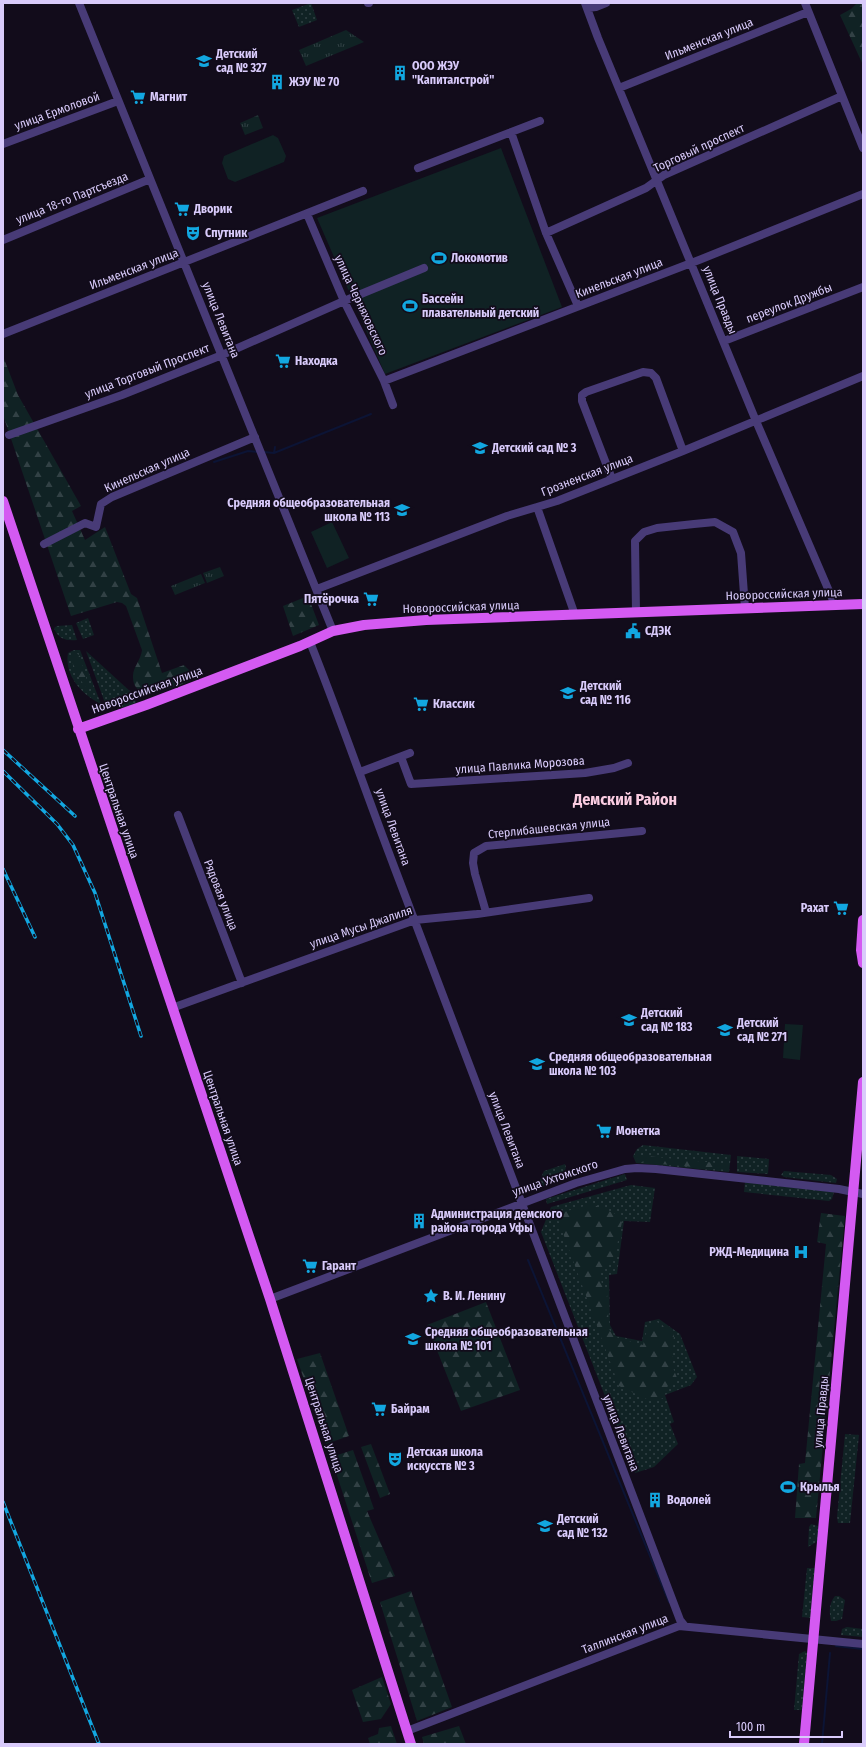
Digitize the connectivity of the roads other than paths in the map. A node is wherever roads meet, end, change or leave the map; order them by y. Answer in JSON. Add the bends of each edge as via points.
{"nodes":[{"id":1,"x":78,"y":3,"type":"edge"},
{"id":2,"x":606,"y":3,"type":"edge"},
{"id":3,"x":805,"y":3,"type":"edge"},
{"id":4,"x":586,"y":5,"type":"edge"},
{"id":5,"x":808,"y":12,"type":"junction"},
{"id":6,"x":619,"y":88,"type":"junction"},
{"id":7,"x":842,"y":96,"type":"junction"},
{"id":8,"x":118,"y":101,"type":"junction"},
{"id":9,"x":540,"y":121,"type":"dead end"},
{"id":10,"x":511,"y":132,"type":"junction"},
{"id":11,"x":3,"y":144,"type":"edge"},
{"id":12,"x":863,"y":148,"type":"edge"},
{"id":13,"x":418,"y":168,"type":"dead end"},
{"id":14,"x":150,"y":179,"type":"junction"},
{"id":15,"x":658,"y":180,"type":"junction"},
{"id":16,"x":363,"y":191,"type":"dead end"},
{"id":17,"x":863,"y":194,"type":"edge"},
{"id":18,"x":307,"y":214,"type":"junction"},
{"id":19,"x":546,"y":233,"type":"junction"},
{"id":20,"x":3,"y":240,"type":"edge"},
{"id":21,"x":185,"y":262,"type":"junction"},
{"id":22,"x":692,"y":263,"type":"junction"},
{"id":23,"x":424,"y":268,"type":"dead end"},
{"id":24,"x":863,"y":287,"type":"edge"},
{"id":25,"x":344,"y":301,"type":"junction"},
{"id":26,"x":578,"y":306,"type":"junction"},
{"id":27,"x":3,"y":334,"type":"edge"},
{"id":28,"x":724,"y":341,"type":"junction"},
{"id":29,"x":222,"y":355,"type":"junction"},
{"id":30,"x":863,"y":376,"type":"edge"},
{"id":31,"x":384,"y":381,"type":"junction"},
{"id":32,"x":393,"y":405,"type":"dead end"},
{"id":33,"x":756,"y":421,"type":"junction"},
{"id":34,"x":9,"y":435,"type":"dead end"},
{"id":35,"x":255,"y":437,"type":"junction"},
{"id":36,"x":683,"y":451,"type":"junction"},
{"id":37,"x":612,"y":478,"type":"junction"},
{"id":38,"x":3,"y":501,"type":"edge"},
{"id":39,"x":537,"y":507,"type":"junction"},
{"id":40,"x":44,"y":544,"type":"dead end"},
{"id":41,"x":317,"y":589,"type":"junction"},
{"id":42,"x":863,"y":604,"type":"edge"},
{"id":43,"x":835,"y":605,"type":"junction"},
{"id":44,"x":745,"y":608,"type":"junction"},
{"id":45,"x":636,"y":613,"type":"junction"},
{"id":46,"x":576,"y":615,"type":"junction"},
{"id":47,"x":333,"y":631,"type":"junction"},
{"id":48,"x":310,"y":642,"type":"junction"},
{"id":49,"x":78,"y":729,"type":"junction"},
{"id":50,"x":410,"y":753,"type":"dead end"},
{"id":51,"x":401,"y":757,"type":"junction"},
{"id":52,"x":628,"y":763,"type":"dead end"},
{"id":53,"x":360,"y":772,"type":"junction"},
{"id":54,"x":178,"y":815,"type":"dead end"},
{"id":55,"x":642,"y":831,"type":"dead end"},
{"id":56,"x":589,"y":898,"type":"dead end"},
{"id":57,"x":486,"y":912,"type":"junction"},
{"id":58,"x":415,"y":920,"type":"junction"},
{"id":59,"x":863,"y":920,"type":"edge"},
{"id":60,"x":863,"y":963,"type":"edge"},
{"id":61,"x":242,"y":983,"type":"junction"},
{"id":62,"x":172,"y":1008,"type":"junction"},
{"id":63,"x":863,"y":1082,"type":"edge"},
{"id":64,"x":858,"y":1193,"type":"edge"},
{"id":65,"x":521,"y":1203,"type":"junction"},
{"id":66,"x":270,"y":1299,"type":"junction"},
{"id":67,"x":684,"y":1625,"type":"junction"},
{"id":68,"x":814,"y":1638,"type":"junction"},
{"id":69,"x":863,"y":1644,"type":"edge"},
{"id":70,"x":407,"y":1731,"type":"junction"},
{"id":71,"x":411,"y":1744,"type":"edge"},
{"id":72,"x":804,"y":1744,"type":"edge"}],
"edges":[{"from":1,"to":8,"type":"street","name":"улица Левитана"},
{"from":2,"to":4,"type":"street","via":[[596,7]]},
{"from":3,"to":5,"type":"street"},
{"from":4,"to":6,"type":"street","name":"улица Правды"},
{"from":5,"to":6,"type":"street","name":"Ильменская улица"},
{"from":5,"to":7,"type":"street"},
{"from":6,"to":15,"type":"street","name":"улица Правды"},
{"from":7,"to":12,"type":"street"},
{"from":7,"to":15,"type":"street","name":"Торговый проспект","via":[[664,175]]},
{"from":8,"to":11,"type":"street","name":"улица Ермоловой"},
{"from":8,"to":14,"type":"street","name":"улица Левитана"},
{"from":9,"to":10,"type":"street"},
{"from":10,"to":13,"type":"street"},
{"from":10,"to":19,"type":"street"},
{"from":14,"to":20,"type":"street","name":"улица 18-го Партсъезда"},
{"from":14,"to":21,"type":"street","name":"улица Левитана"},
{"from":15,"to":19,"type":"street","name":"Торговый проспект","via":[[646,188]]},
{"from":15,"to":22,"type":"street","name":"улица Правды"},
{"from":16,"to":18,"type":"street","name":"Ильменская улица"},
{"from":17,"to":22,"type":"street","name":"Кинельская улица"},
{"from":18,"to":21,"type":"street","name":"Ильменская улица"},
{"from":18,"to":25,"type":"street","name":"улица Черняховского"},
{"from":19,"to":26,"type":"street"},
{"from":21,"to":27,"type":"street","name":"Ильменская улица"},
{"from":21,"to":29,"type":"street","name":"улица Левитана"},
{"from":22,"to":26,"type":"street","name":"Кинельская улица"},
{"from":22,"to":28,"type":"street","name":"улица Правды"},
{"from":23,"to":25,"type":"street","name":"улица Торговый Проспект"},
{"from":24,"to":28,"type":"street","name":"переулок Дружбы"},
{"from":25,"to":29,"type":"street","name":"улица Торговый Проспект"},
{"from":25,"to":31,"type":"street","name":"улица Черняховского"},
{"from":26,"to":31,"type":"street","name":"Кинельская улица"},
{"from":28,"to":33,"type":"street","name":"улица Правды"},
{"from":29,"to":34,"type":"street","name":"улица Торговый Проспект","via":[[122,395]]},
{"from":29,"to":35,"type":"street","name":"улица Левитана"},
{"from":30,"to":33,"type":"street","name":"Грозненская улица"},
{"from":31,"to":32,"type":"street","name":"улица Черняховского"},
{"from":33,"to":36,"type":"street","name":"Грозненская улица"},
{"from":33,"to":43,"type":"street","name":"улица Правды"},
{"from":35,"to":40,"type":"street","name":"Кинельская улица","via":[[112,497],[101,504],[96,528],[85,523]]},
{"from":35,"to":41,"type":"street","name":"улица Левитана"},
{"from":36,"to":37,"type":"street","name":"Грозненская улица"},
{"from":36,"to":37,"type":"street","via":[[656,378],[651,373],[643,372],[586,392],[582,395],[582,401]]},
{"from":37,"to":39,"type":"street","name":"Грозненская улица"},
{"from":38,"to":49,"type":"main road","name":"Центральная улица"},
{"from":39,"to":41,"type":"street","name":"Грозненская улица","via":[[506,516]]},
{"from":39,"to":46,"type":"street"},
{"from":41,"to":47,"type":"street","name":"улица Левитана"},
{"from":42,"to":43,"type":"main road","name":"Новороссийская улица"},
{"from":43,"to":44,"type":"main road","name":"Новороссийская улица"},
{"from":44,"to":45,"type":"main road","name":"Новороссийская улица"},
{"from":44,"to":45,"type":"street","via":[[741,553],[733,532],[715,522],[657,528],[644,532],[635,541]]},
{"from":45,"to":46,"type":"main road","name":"Новороссийская улица"},
{"from":46,"to":47,"type":"main road","name":"Новороссийская улица","via":[[426,620],[364,625]]},
{"from":47,"to":48,"type":"main road","name":"Новороссийская улица"},
{"from":48,"to":49,"type":"main road","name":"Новороссийская улица"},
{"from":48,"to":53,"type":"street","name":"улица Левитана"},
{"from":49,"to":62,"type":"main road","name":"Центральная улица"},
{"from":50,"to":51,"type":"street"},
{"from":51,"to":52,"type":"street","name":"улица Павлика Морозова","via":[[411,784],[585,773]]},
{"from":51,"to":53,"type":"street"},
{"from":53,"to":58,"type":"street","name":"улица Левитана"},
{"from":54,"to":61,"type":"street","name":"Рядовая улица"},
{"from":55,"to":57,"type":"street","name":"Стерлибашевская улица","via":[[486,846],[474,853],[473,863]]},
{"from":56,"to":57,"type":"street","name":"улица Мусы Джалиля"},
{"from":57,"to":58,"type":"street","name":"улица Мусы Джалиля"},
{"from":58,"to":61,"type":"street","name":"улица Мусы Джалиля"},
{"from":58,"to":65,"type":"street","name":"улица Левитана"},
{"from":59,"to":60,"type":"main road"},
{"from":61,"to":62,"type":"street","name":"улица Мусы Джалиля"},
{"from":62,"to":66,"type":"main road","name":"Центральная улица"},
{"from":63,"to":64,"type":"main road","name":"улица Правды"},
{"from":64,"to":65,"type":"street","name":"улица Ухтомского","via":[[637,1168],[606,1173]]},
{"from":64,"to":68,"type":"main road","name":"улица Правды"},
{"from":65,"to":66,"type":"street","name":"улица Ухтомского"},
{"from":65,"to":67,"type":"street","name":"улица Левитана"},
{"from":66,"to":70,"type":"main road","name":"Центральная улица"},
{"from":67,"to":68,"type":"street","name":"Таллинская улица"},
{"from":67,"to":70,"type":"street","name":"Таллинская улица"},
{"from":68,"to":69,"type":"street","name":"Таллинская улица"},
{"from":68,"to":72,"type":"main road","name":"улица Правды"},
{"from":70,"to":71,"type":"main road","name":"Центральная улица"}]}
